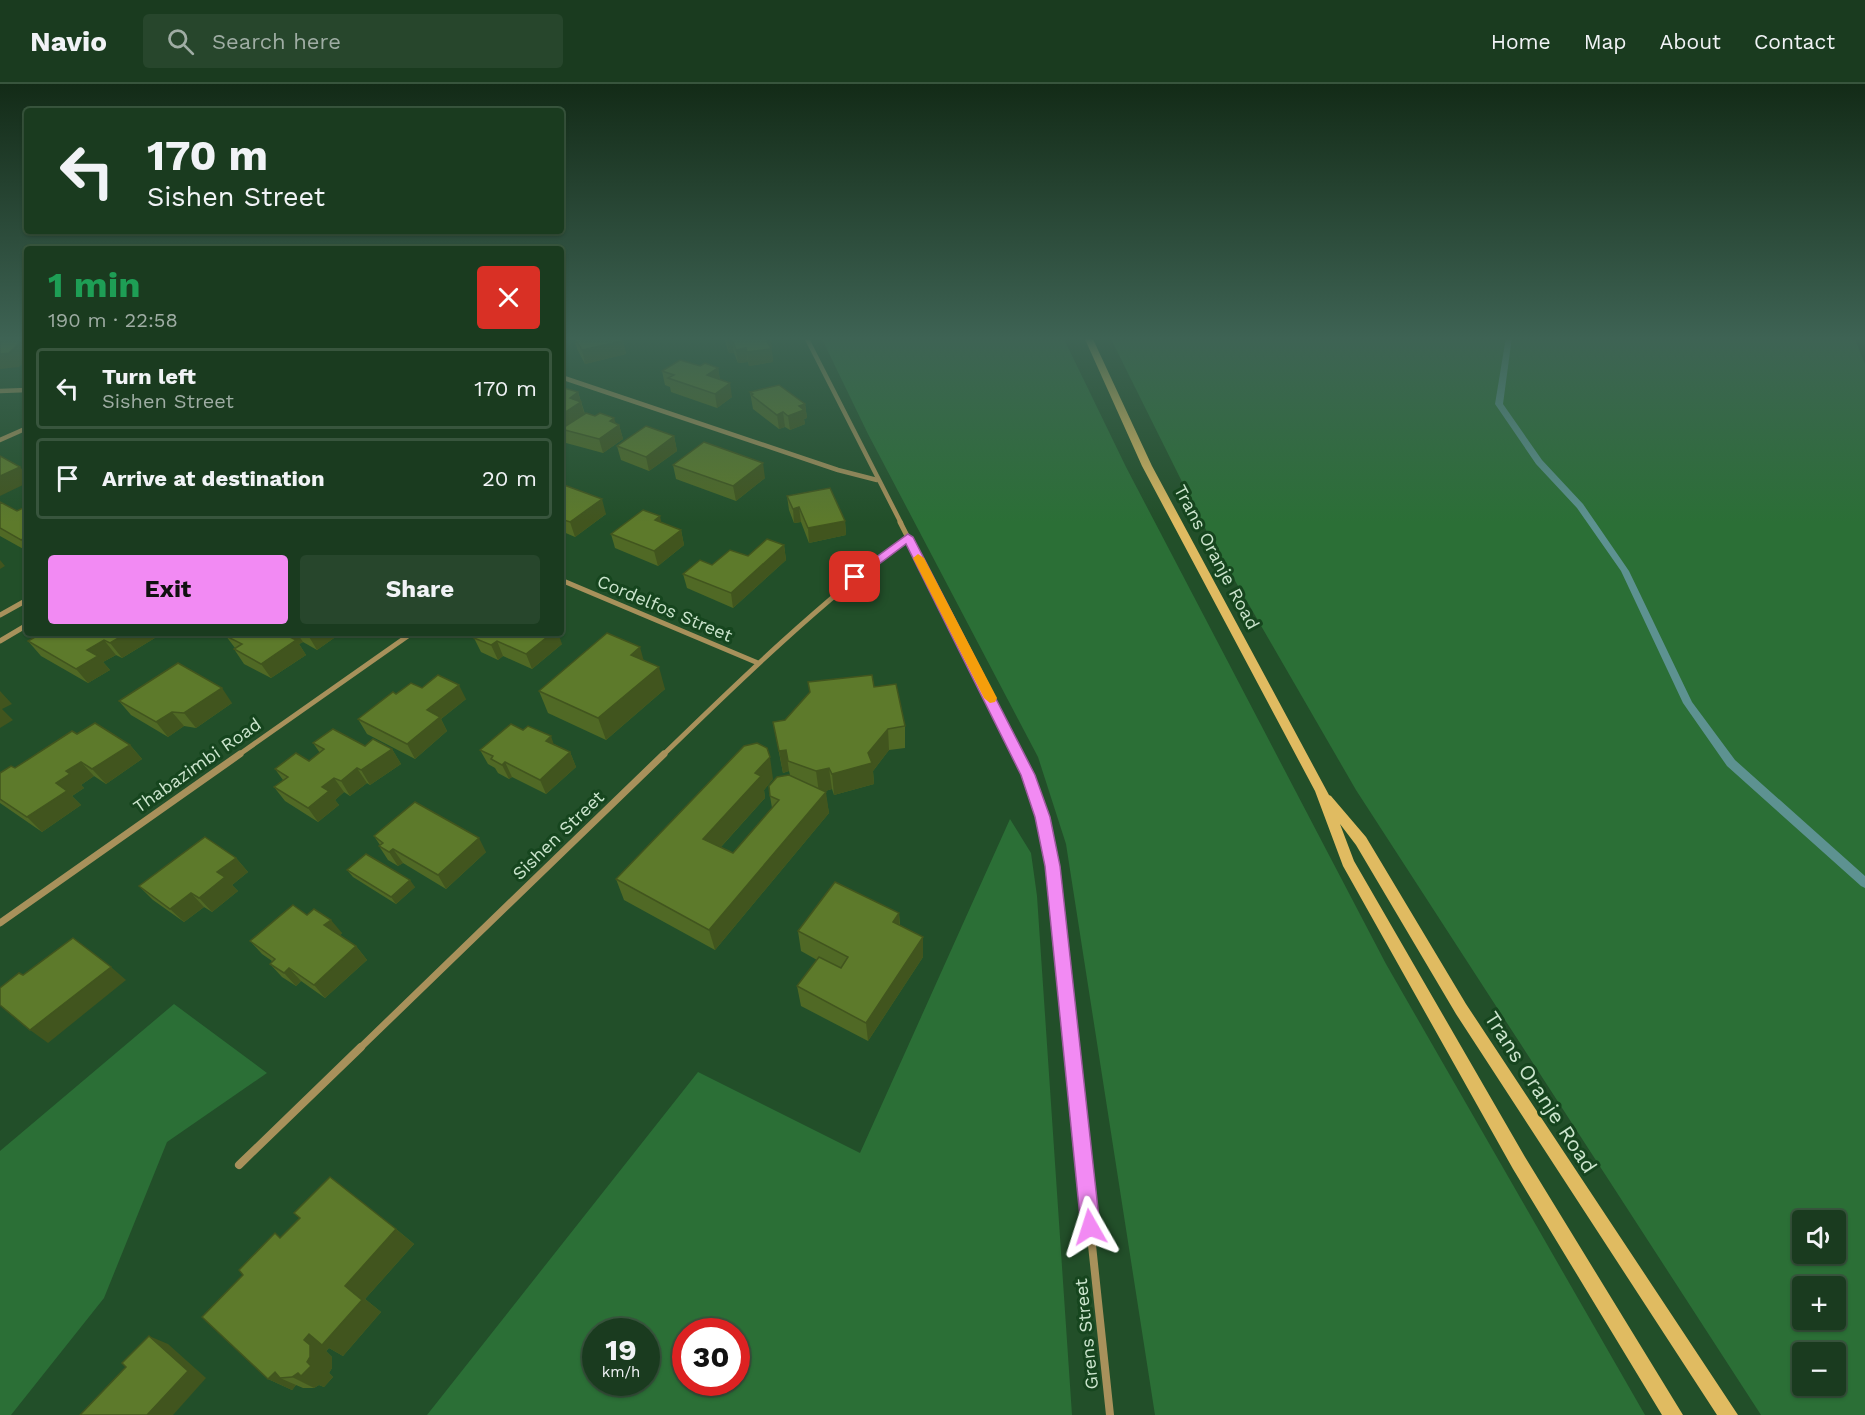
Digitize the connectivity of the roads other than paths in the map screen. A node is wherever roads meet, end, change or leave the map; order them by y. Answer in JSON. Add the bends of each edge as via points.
{"nodes":[{"id":1,"x":627,"y":399,"type":"edge"},
{"id":2,"x":837,"y":399,"type":"edge"},
{"id":3,"x":1116,"y":399,"type":"edge"},
{"id":4,"x":24,"y":429,"type":"edge"},
{"id":5,"x":0,"y":440,"type":"edge"},
{"id":6,"x":877,"y":480,"type":"junction"},
{"id":7,"x":908,"y":537,"type":"junction"},
{"id":8,"x":564,"y":581,"type":"edge"},
{"id":9,"x":24,"y":602,"type":"edge"},
{"id":10,"x":0,"y":615,"type":"edge"},
{"id":11,"x":24,"y":627,"type":"edge"},
{"id":12,"x":408,"y":636,"type":"edge"},
{"id":13,"x":0,"y":640,"type":"edge"},
{"id":14,"x":758,"y":663,"type":"junction"},
{"id":15,"x":1321,"y":791,"type":"junction"},
{"id":16,"x":0,"y":923,"type":"edge"},
{"id":17,"x":239,"y":1165,"type":"dead end"},
{"id":18,"x":1110,"y":1415,"type":"edge"},
{"id":19,"x":1673,"y":1415,"type":"edge"},
{"id":20,"x":1728,"y":1415,"type":"edge"}],
"edges":[{"from":1,"to":6,"type":"street"},
{"from":2,"to":6,"type":"street","name":"Grens Street"},
{"from":3,"to":15,"type":"main road","name":"Trans Oranje Road","via":[[1147,466]]},
{"from":4,"to":5,"type":"street"},
{"from":6,"to":7,"type":"street","name":"Grens Street"},
{"from":7,"to":14,"type":"street","name":"Sishen Street","via":[[855,577]]},
{"from":7,"to":18,"type":"street","name":"Grens Street","via":[[1006,729],[1043,817],[1052,866]]},
{"from":8,"to":14,"type":"street","name":"Cordelfos Street"},
{"from":9,"to":10,"type":"street"},
{"from":11,"to":13,"type":"street"},
{"from":12,"to":16,"type":"street","name":"Thabazimbi Road"},
{"from":14,"to":17,"type":"street","name":"Sishen Street"},
{"from":15,"to":19,"type":"main road","name":"Trans Oranje Road","via":[[1348,862],[1519,1163]]},
{"from":15,"to":20,"type":"main road","name":"Trans Oranje Road","via":[[1361,841],[1461,1009]]}]}
